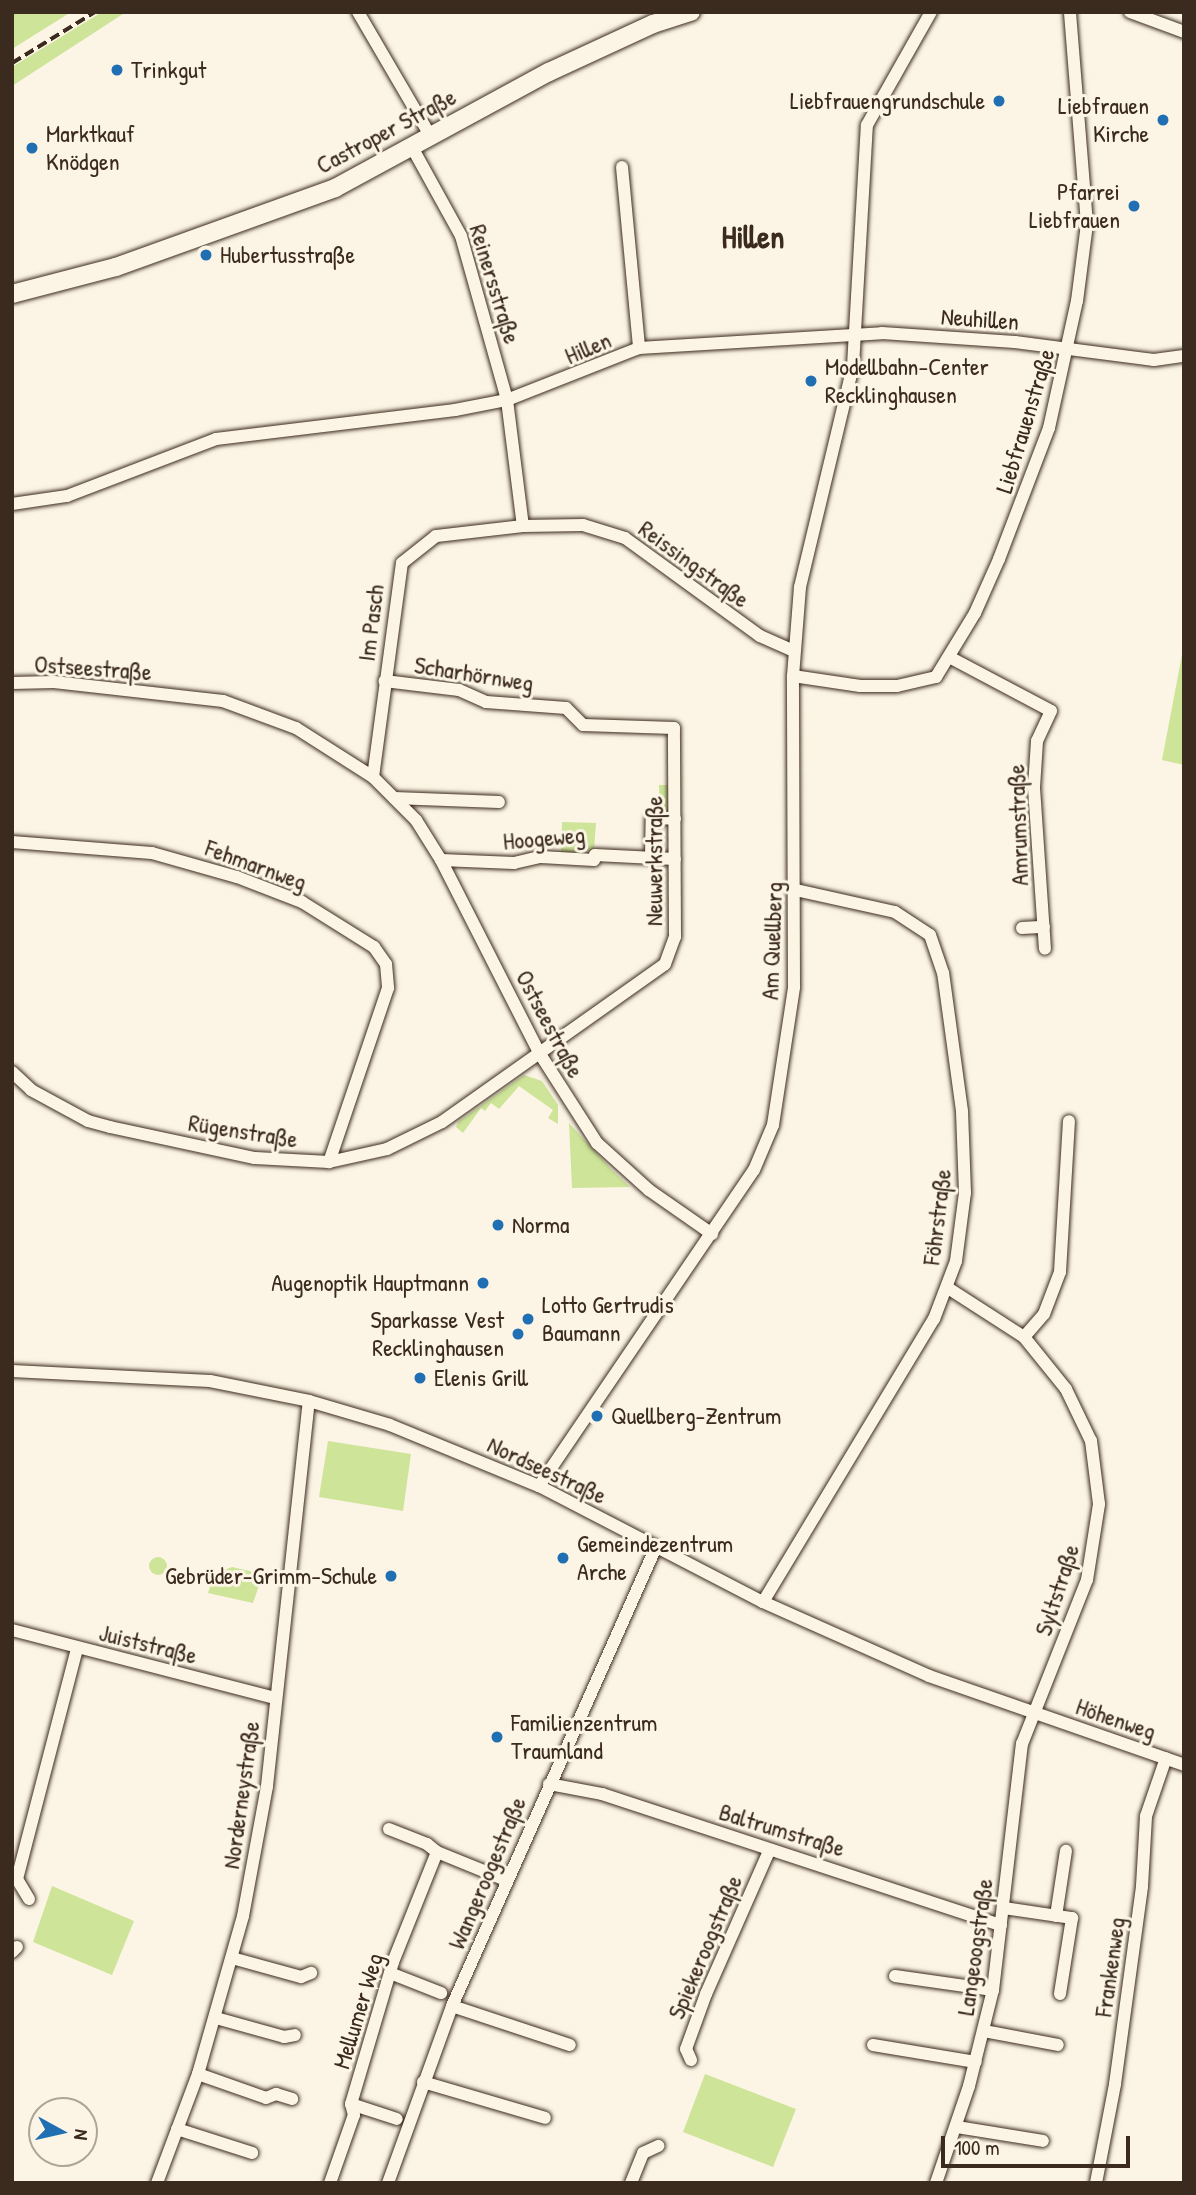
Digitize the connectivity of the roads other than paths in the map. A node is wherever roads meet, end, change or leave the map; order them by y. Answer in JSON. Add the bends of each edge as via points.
{"nodes":[{"id":1,"x":358,"y":12,"type":"edge"},
{"id":2,"x":691,"y":12,"type":"edge"},
{"id":3,"x":931,"y":12,"type":"edge"},
{"id":4,"x":1070,"y":12,"type":"edge"},
{"id":5,"x":1130,"y":12,"type":"edge"},
{"id":6,"x":1184,"y":32,"type":"edge"},
{"id":7,"x":431,"y":137,"type":"junction"},
{"id":8,"x":413,"y":149,"type":"junction"},
{"id":9,"x":622,"y":167,"type":"dead end"},
{"id":10,"x":12,"y":293,"type":"edge"},
{"id":11,"x":857,"y":333,"type":"junction"},
{"id":12,"x":1069,"y":347,"type":"junction"},
{"id":13,"x":639,"y":348,"type":"junction"},
{"id":14,"x":1184,"y":356,"type":"edge"},
{"id":15,"x":507,"y":400,"type":"junction"},
{"id":16,"x":12,"y":504,"type":"edge"},
{"id":17,"x":523,"y":526,"type":"junction"},
{"id":18,"x":794,"y":651,"type":"junction"},
{"id":19,"x":951,"y":658,"type":"junction"},
{"id":20,"x":793,"y":676,"type":"junction"},
{"id":21,"x":385,"y":681,"type":"junction"},
{"id":22,"x":12,"y":683,"type":"edge"},
{"id":23,"x":674,"y":729,"type":"joint"},
{"id":24,"x":373,"y":777,"type":"junction"},
{"id":25,"x":394,"y":798,"type":"junction"},
{"id":26,"x":499,"y":802,"type":"dead end"},
{"id":27,"x":675,"y":819,"type":"junction"},
{"id":28,"x":12,"y":842,"type":"edge"},
{"id":29,"x":650,"y":857,"type":"junction"},
{"id":30,"x":675,"y":859,"type":"junction"},
{"id":31,"x":441,"y":860,"type":"junction"},
{"id":32,"x":796,"y":890,"type":"junction"},
{"id":33,"x":1044,"y":926,"type":"junction"},
{"id":34,"x":1022,"y":928,"type":"dead end"},
{"id":35,"x":1045,"y":949,"type":"dead end"},
{"id":36,"x":540,"y":1054,"type":"junction"},
{"id":37,"x":12,"y":1072,"type":"edge"},
{"id":38,"x":1069,"y":1121,"type":"dead end"},
{"id":39,"x":329,"y":1162,"type":"junction"},
{"id":40,"x":712,"y":1234,"type":"junction"},
{"id":41,"x":948,"y":1288,"type":"junction"},
{"id":42,"x":1024,"y":1337,"type":"junction"},
{"id":43,"x":12,"y":1371,"type":"edge"},
{"id":44,"x":309,"y":1401,"type":"junction"},
{"id":45,"x":539,"y":1486,"type":"junction"},
{"id":46,"x":656,"y":1547,"type":"junction"},
{"id":47,"x":763,"y":1602,"type":"junction"},
{"id":48,"x":12,"y":1630,"type":"edge"},
{"id":49,"x":77,"y":1648,"type":"junction"},
{"id":50,"x":275,"y":1698,"type":"junction"},
{"id":51,"x":1034,"y":1712,"type":"junction"},
{"id":52,"x":1166,"y":1758,"type":"junction"},
{"id":53,"x":1184,"y":1765,"type":"edge"},
{"id":54,"x":548,"y":1784,"type":"junction"},
{"id":55,"x":389,"y":1829,"type":"dead end"},
{"id":56,"x":769,"y":1851,"type":"junction"},
{"id":57,"x":1066,"y":1851,"type":"dead end"},
{"id":58,"x":437,"y":1852,"type":"junction"},
{"id":59,"x":506,"y":1880,"type":"junction"},
{"id":60,"x":29,"y":1899,"type":"dead end"},
{"id":61,"x":1004,"y":1908,"type":"junction"},
{"id":62,"x":1056,"y":1916,"type":"junction"},
{"id":63,"x":1001,"y":1925,"type":"junction"},
{"id":64,"x":232,"y":1958,"type":"junction"},
{"id":65,"x":311,"y":1973,"type":"dead end"},
{"id":66,"x":390,"y":1973,"type":"junction"},
{"id":67,"x":895,"y":1976,"type":"dead end"},
{"id":68,"x":993,"y":1990,"type":"junction"},
{"id":69,"x":440,"y":1993,"type":"dead end"},
{"id":70,"x":1060,"y":1994,"type":"dead end"},
{"id":71,"x":453,"y":2006,"type":"junction"},
{"id":72,"x":216,"y":2018,"type":"junction"},
{"id":73,"x":984,"y":2031,"type":"junction"},
{"id":74,"x":295,"y":2035,"type":"dead end"},
{"id":75,"x":570,"y":2045,"type":"dead end"},
{"id":76,"x":873,"y":2045,"type":"dead end"},
{"id":77,"x":1058,"y":2045,"type":"dead end"},
{"id":78,"x":691,"y":2060,"type":"dead end"},
{"id":79,"x":976,"y":2062,"type":"junction"},
{"id":80,"x":198,"y":2074,"type":"junction"},
{"id":81,"x":424,"y":2082,"type":"junction"},
{"id":82,"x":292,"y":2099,"type":"dead end"},
{"id":83,"x":351,"y":2104,"type":"junction"},
{"id":84,"x":545,"y":2118,"type":"dead end"},
{"id":85,"x":397,"y":2119,"type":"dead end"},
{"id":86,"x":957,"y":2127,"type":"junction"},
{"id":87,"x":177,"y":2129,"type":"junction"},
{"id":88,"x":1043,"y":2141,"type":"dead end"},
{"id":89,"x":658,"y":2146,"type":"dead end"},
{"id":90,"x":252,"y":2153,"type":"dead end"},
{"id":91,"x":940,"y":2182,"type":"edge"},
{"id":92,"x":157,"y":2183,"type":"edge"},
{"id":93,"x":330,"y":2183,"type":"edge"},
{"id":94,"x":388,"y":2183,"type":"edge"},
{"id":95,"x":631,"y":2183,"type":"edge"},
{"id":96,"x":1096,"y":2183,"type":"edge"}],
"edges":[{"from":1,"to":7,"type":"street"},
{"from":2,"to":7,"type":"main road","name":"Castroper Straße","via":[[653,24],[549,72]]},
{"from":3,"to":11,"type":"street","via":[[867,125]]},
{"from":4,"to":12,"type":"street","name":"Liebfrauenstraße","via":[[1087,224]]},
{"from":5,"to":6,"type":"street"},
{"from":7,"to":8,"type":"main road","name":"Castroper Straße"},
{"from":8,"to":10,"type":"main road","name":"Castroper Straße","via":[[335,188],[202,237],[116,267]]},
{"from":8,"to":15,"type":"street","name":"Reinersstraße","via":[[461,236]]},
{"from":9,"to":13,"type":"street"},
{"from":11,"to":12,"type":"street","name":"Neuhillen"},
{"from":11,"to":13,"type":"street","name":"Hillen"},
{"from":11,"to":18,"type":"street","name":"Am Quellberg","via":[[851,380],[800,587]]},
{"from":12,"to":14,"type":"street","name":"Neuhillen","via":[[1154,360]]},
{"from":12,"to":19,"type":"street","name":"Liebfrauenstraße","via":[[1049,428],[1023,500]]},
{"from":13,"to":15,"type":"street","name":"Hillen"},
{"from":15,"to":16,"type":"street","name":"Hillen","via":[[216,439],[67,496]]},
{"from":15,"to":17,"type":"street"},
{"from":17,"to":18,"type":"street","name":"Reissingstraße","via":[[583,525],[625,538],[740,623],[772,644]]},
{"from":17,"to":21,"type":"street","name":"Im Pasch","via":[[436,536],[408,554],[398,576]]},
{"from":18,"to":20,"type":"street","name":"Am Quellberg"},
{"from":19,"to":20,"type":"street","name":"Liebfrauenstraße","via":[[936,677],[897,686],[860,686]]},
{"from":19,"to":33,"type":"street","name":"Amrumstraße","via":[[1051,711],[1037,741],[1034,788]]},
{"from":20,"to":32,"type":"street","name":"Am Quellberg"},
{"from":21,"to":23,"type":"street","name":"Scharhörnweg","via":[[459,690],[486,702],[566,708],[583,725]]},
{"from":21,"to":24,"type":"street","name":"Im Pasch"},
{"from":22,"to":24,"type":"street","name":"Ostseestraße","via":[[54,682],[223,701],[296,728]]},
{"from":23,"to":27,"type":"street","name":"Neuwerkstraße"},
{"from":24,"to":25,"type":"street","name":"Ostseestraße"},
{"from":25,"to":26,"type":"street"},
{"from":25,"to":31,"type":"street","name":"Ostseestraße","via":[[416,820]]},
{"from":27,"to":29,"type":"street","via":[[652,818]]},
{"from":27,"to":30,"type":"street","name":"Neuwerkstraße"},
{"from":28,"to":39,"type":"street","name":"Fehmarnweg","via":[[152,853],[237,877],[302,902],[374,947],[386,964],[388,988]]},
{"from":29,"to":30,"type":"street","name":"Hoogeweg"},
{"from":29,"to":31,"type":"street","name":"Hoogeweg","via":[[541,857],[514,863]]},
{"from":30,"to":36,"type":"street","name":"Neuwerkstraße","via":[[675,937],[664,964]]},
{"from":31,"to":36,"type":"street","name":"Ostseestraße"},
{"from":32,"to":40,"type":"street","name":"Am Quellberg","via":[[793,987],[773,1125],[754,1170]]},
{"from":32,"to":41,"type":"street","name":"Föhrstraße","via":[[895,912],[921,925],[939,954],[966,1158],[962,1227]]},
{"from":33,"to":34,"type":"street"},
{"from":33,"to":35,"type":"street","name":"Amrumstraße"},
{"from":36,"to":39,"type":"street","name":"Rügenstraße","via":[[421,1134],[387,1149]]},
{"from":36,"to":40,"type":"street","name":"Ostseestraße","via":[[597,1143],[649,1190]]},
{"from":37,"to":39,"type":"street","name":"Rügenstraße","via":[[31,1090],[88,1121],[255,1158]]},
{"from":38,"to":42,"type":"street","via":[[1060,1272],[1044,1314]]},
{"from":40,"to":45,"type":"street","name":"Am Quellberg"},
{"from":41,"to":42,"type":"street","name":"Syltstraße"},
{"from":41,"to":47,"type":"street","name":"Föhrstraße","via":[[917,1349]]},
{"from":42,"to":51,"type":"street","name":"Syltstraße","via":[[1066,1389],[1081,1416],[1091,1441],[1099,1504],[1087,1580]]},
{"from":43,"to":44,"type":"street","name":"Nordseestraße","via":[[210,1381]]},
{"from":44,"to":45,"type":"street","name":"Nordseestraße","via":[[390,1425]]},
{"from":44,"to":50,"type":"street","name":"Norderneystraße"},
{"from":45,"to":46,"type":"street","name":"Nordseestraße"},
{"from":46,"to":47,"type":"street","name":"Nordseestraße"},
{"from":46,"to":54,"type":"street","name":"Wangeroogestraße"},
{"from":47,"to":51,"type":"street","name":"Nordseestraße","via":[[929,1676]]},
{"from":48,"to":49,"type":"street","name":"Juiststraße"},
{"from":49,"to":50,"type":"street","name":"Juiststraße"},
{"from":49,"to":60,"type":"street","via":[[18,1879]]},
{"from":50,"to":64,"type":"street","name":"Norderneystraße","via":[[267,1786]]},
{"from":51,"to":52,"type":"street","name":"Höhenweg"},
{"from":51,"to":61,"type":"street","name":"Langeoogstraße","via":[[1014,1784]]},
{"from":52,"to":53,"type":"street","name":"Höhenweg"},
{"from":52,"to":96,"type":"street","name":"Frankenweg","via":[[1146,1815],[1142,1886],[1115,2084]]},
{"from":54,"to":56,"type":"street","name":"Baltrumstraße","via":[[602,1794]]},
{"from":54,"to":59,"type":"street","name":"Wangeroogestraße"},
{"from":55,"to":58,"type":"street"},
{"from":56,"to":63,"type":"street","name":"Baltrumstraße","via":[[832,1867]]},
{"from":56,"to":78,"type":"street","name":"Spiekeroogstraße","via":[[702,2006],[686,2049]]},
{"from":57,"to":62,"type":"street"},
{"from":58,"to":59,"type":"street"},
{"from":58,"to":66,"type":"street","name":"Mellumer Weg"},
{"from":59,"to":71,"type":"street","name":"Wangeroogestraße"},
{"from":61,"to":62,"type":"street"},
{"from":61,"to":63,"type":"street","name":"Langeoogstraße"},
{"from":62,"to":70,"type":"street","via":[[1072,1919]]},
{"from":63,"to":68,"type":"street","name":"Langeoogstraße"},
{"from":64,"to":65,"type":"street","via":[[301,1977]]},
{"from":64,"to":72,"type":"street","name":"Norderneystraße"},
{"from":66,"to":69,"type":"street"},
{"from":66,"to":83,"type":"street","name":"Mellumer Weg"},
{"from":67,"to":68,"type":"street"},
{"from":68,"to":73,"type":"street","name":"Langeoogstraße"},
{"from":71,"to":75,"type":"street"},
{"from":71,"to":81,"type":"street","name":"Wangeroogestraße"},
{"from":72,"to":74,"type":"street","via":[[284,2037]]},
{"from":72,"to":80,"type":"street","name":"Norderneystraße"},
{"from":73,"to":77,"type":"street"},
{"from":73,"to":79,"type":"street","name":"Langeoogstraße"},
{"from":76,"to":79,"type":"street"},
{"from":79,"to":86,"type":"street","name":"Langeoogstraße"},
{"from":80,"to":82,"type":"street","via":[[266,2098],[276,2094]]},
{"from":80,"to":87,"type":"street","name":"Norderneystraße"},
{"from":81,"to":84,"type":"street"},
{"from":81,"to":94,"type":"street","name":"Wangeroogestraße"},
{"from":83,"to":85,"type":"street"},
{"from":83,"to":93,"type":"street","name":"Mellumer Weg","via":[[354,2115]]},
{"from":86,"to":88,"type":"street"},
{"from":86,"to":91,"type":"street","name":"Langeoogstraße"},
{"from":87,"to":90,"type":"street"},
{"from":87,"to":92,"type":"street","name":"Norderneystraße"},
{"from":89,"to":95,"type":"street","via":[[643,2153]]}]}
